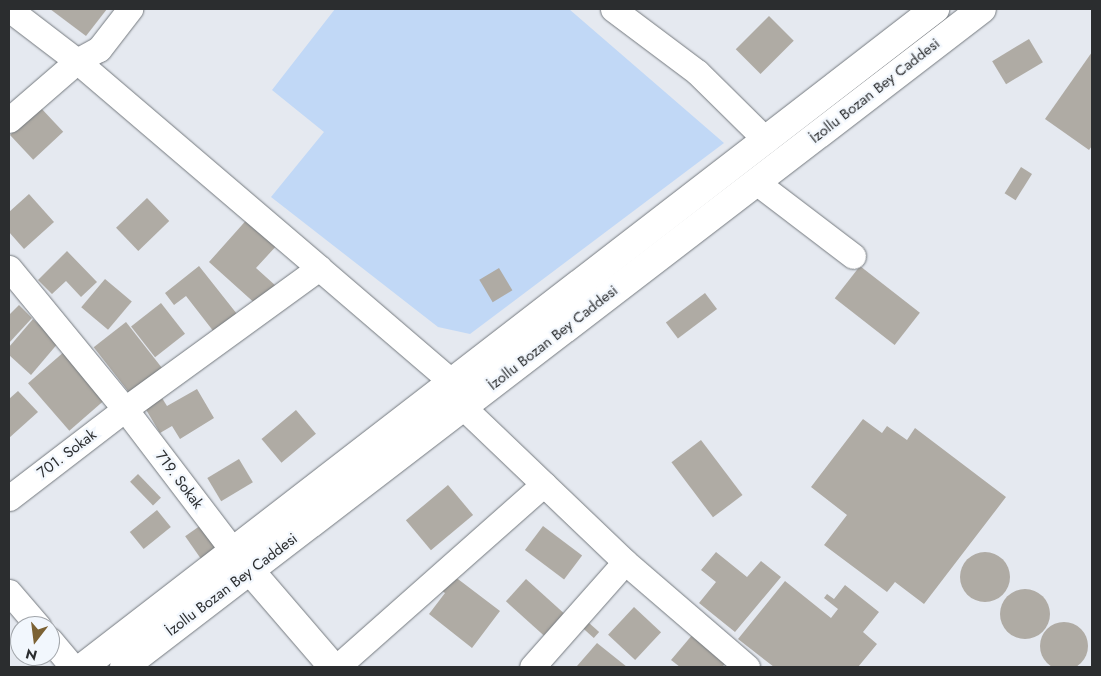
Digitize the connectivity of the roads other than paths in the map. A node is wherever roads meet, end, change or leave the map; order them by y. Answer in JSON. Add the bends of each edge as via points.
{"nodes":[{"id":1,"x":9,"y":9,"type":"edge"},
{"id":2,"x":130,"y":9,"type":"edge"},
{"id":3,"x":614,"y":9,"type":"edge"},
{"id":4,"x":935,"y":9,"type":"edge"},
{"id":5,"x":982,"y":9,"type":"edge"},
{"id":6,"x":77,"y":61,"type":"junction"},
{"id":7,"x":9,"y":120,"type":"edge"},
{"id":8,"x":766,"y":140,"type":"junction"},
{"id":9,"x":756,"y":182,"type":"junction"},
{"id":10,"x":853,"y":256,"type":"dead end"},
{"id":11,"x":319,"y":268,"type":"junction"},
{"id":12,"x":13,"y":283,"type":"edge"},
{"id":13,"x":458,"y":395,"type":"junction"},
{"id":14,"x":125,"y":409,"type":"junction"},
{"id":15,"x":544,"y":484,"type":"junction"},
{"id":16,"x":9,"y":498,"type":"edge"},
{"id":17,"x":242,"y":560,"type":"junction"},
{"id":18,"x":625,"y":562,"type":"junction"},
{"id":19,"x":9,"y":592,"type":"edge"},
{"id":20,"x":29,"y":616,"type":"edge"},
{"id":21,"x":60,"y":652,"type":"edge"},
{"id":22,"x":743,"y":666,"type":"edge"},
{"id":23,"x":73,"y":667,"type":"edge"},
{"id":24,"x":83,"y":667,"type":"edge"},
{"id":25,"x":124,"y":667,"type":"edge"},
{"id":26,"x":335,"y":667,"type":"edge"},
{"id":27,"x":532,"y":667,"type":"edge"}],
"edges":[{"from":1,"to":6,"type":"street"},
{"from":2,"to":6,"type":"street","via":[[99,49]]},
{"from":3,"to":8,"type":"street","via":[[697,72]]},
{"from":4,"to":8,"type":"main road","name":"İzollu Bozan Bey Caddesi"},
{"from":5,"to":9,"type":"main road","name":"İzollu Bozan Bey Caddesi"},
{"from":6,"to":7,"type":"street"},
{"from":6,"to":11,"type":"street"},
{"from":8,"to":13,"type":"main road","name":"İzollu Bozan Bey Caddesi"},
{"from":9,"to":10,"type":"street"},
{"from":9,"to":13,"type":"main road","name":"İzollu Bozan Bey Caddesi"},
{"from":11,"to":13,"type":"street"},
{"from":11,"to":14,"type":"street","name":"701. Sokak"},
{"from":12,"to":14,"type":"street","name":"719. Sokak"},
{"from":13,"to":15,"type":"street"},
{"from":13,"to":17,"type":"main road","name":"İzollu Bozan Bey Caddesi"},
{"from":14,"to":16,"type":"street","name":"701. Sokak"},
{"from":14,"to":17,"type":"street","name":"719. Sokak"},
{"from":15,"to":18,"type":"street"},
{"from":15,"to":26,"type":"street"},
{"from":17,"to":24,"type":"main road","name":"İzollu Bozan Bey Caddesi"},
{"from":17,"to":25,"type":"main road","name":"İzollu Bozan Bey Caddesi"},
{"from":17,"to":26,"type":"main road"},
{"from":18,"to":22,"type":"street"},
{"from":18,"to":27,"type":"street"},
{"from":19,"to":20,"type":"street"},
{"from":21,"to":23,"type":"street"}]}
